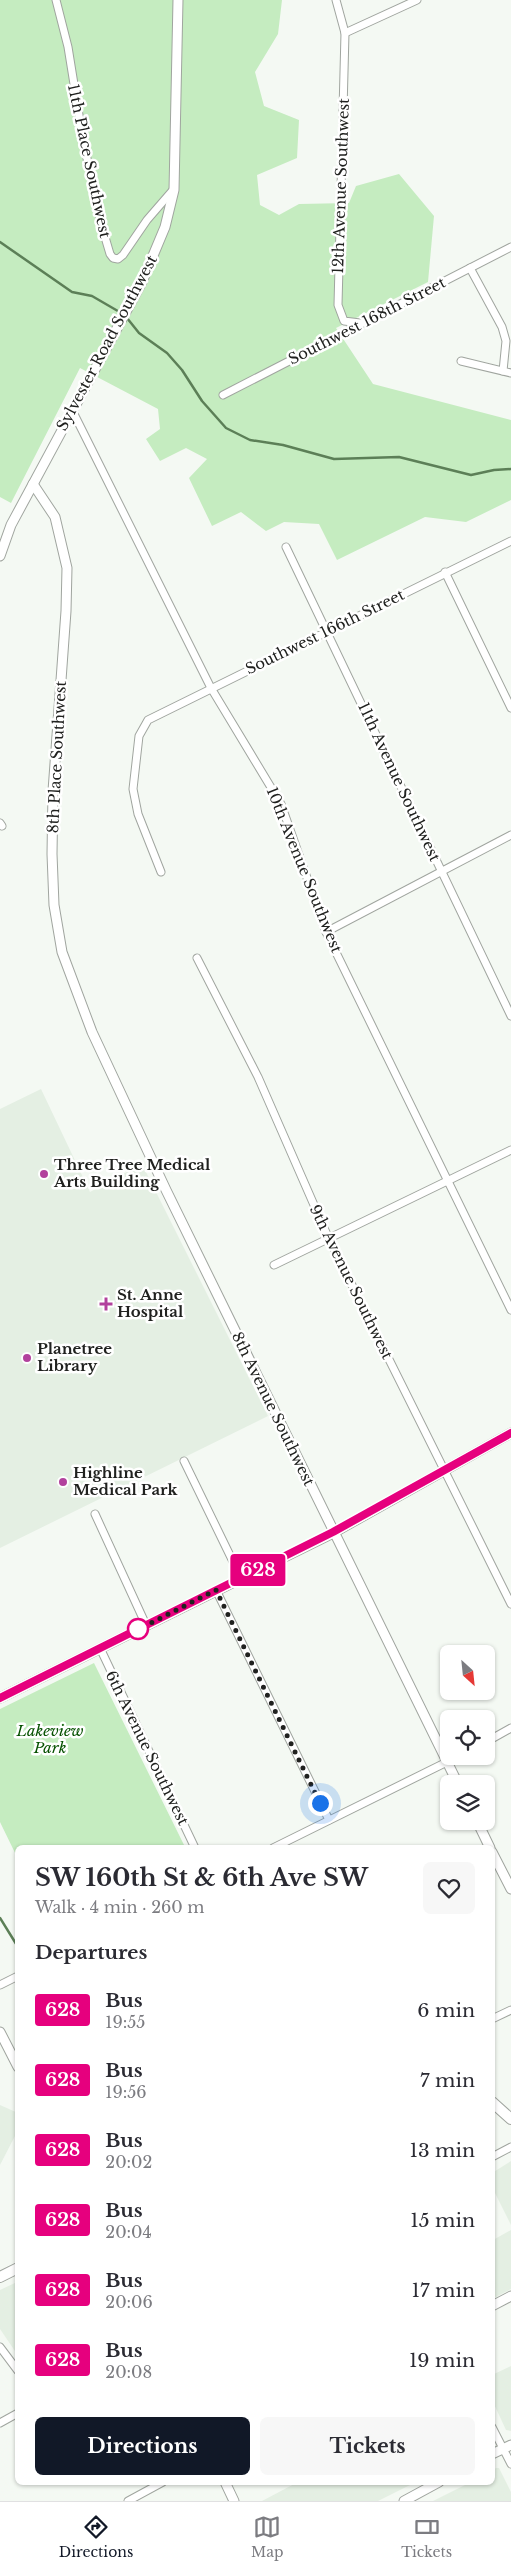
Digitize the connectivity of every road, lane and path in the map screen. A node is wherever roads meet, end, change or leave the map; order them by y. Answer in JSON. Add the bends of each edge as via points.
{"nodes":[{"id":1,"x":56,"y":0,"type":"edge"},
{"id":2,"x":178,"y":0,"type":"edge"},
{"id":3,"x":336,"y":0,"type":"edge"},
{"id":4,"x":418,"y":0,"type":"edge"},
{"id":5,"x":345,"y":33,"type":"junction"},
{"id":6,"x":174,"y":190,"type":"junction"},
{"id":7,"x":511,"y":247,"type":"edge"},
{"id":8,"x":470,"y":268,"type":"junction"},
{"id":9,"x":360,"y":324,"type":"junction"},
{"id":10,"x":461,"y":361,"type":"dead end"},
{"id":11,"x":507,"y":372,"type":"edge"},
{"id":12,"x":223,"y":395,"type":"dead end"},
{"id":13,"x":72,"y":410,"type":"junction"},
{"id":14,"x":33,"y":484,"type":"junction"},
{"id":15,"x":511,"y":541,"type":"edge"},
{"id":16,"x":286,"y":547,"type":"dead end"},
{"id":17,"x":0,"y":556,"type":"edge"},
{"id":18,"x":445,"y":572,"type":"junction"},
{"id":19,"x":327,"y":630,"type":"junction"},
{"id":20,"x":211,"y":688,"type":"junction"},
{"id":21,"x":511,"y":708,"type":"edge"},
{"id":22,"x":511,"y":836,"type":"edge"},
{"id":23,"x":161,"y":872,"type":"dead end"},
{"id":24,"x":442,"y":873,"type":"junction"},
{"id":25,"x":326,"y":932,"type":"junction"},
{"id":26,"x":197,"y":958,"type":"dead end"},
{"id":27,"x":511,"y":1016,"type":"edge"},
{"id":28,"x":92,"y":1032,"type":"joint"},
{"id":29,"x":511,"y":1150,"type":"edge"},
{"id":30,"x":446,"y":1180,"type":"junction"},
{"id":31,"x":328,"y":1237,"type":"junction"},
{"id":32,"x":274,"y":1265,"type":"dead end"},
{"id":33,"x":511,"y":1310,"type":"edge"},
{"id":34,"x":511,"y":1433,"type":"edge"},
{"id":35,"x":184,"y":1461,"type":"dead end"},
{"id":36,"x":443,"y":1470,"type":"junction"},
{"id":37,"x":95,"y":1514,"type":"dead end"},
{"id":38,"x":333,"y":1532,"type":"junction"},
{"id":39,"x":241,"y":1578,"type":"junction"},
{"id":40,"x":216,"y":1590,"type":"junction"},
{"id":41,"x":511,"y":1604,"type":"edge"},
{"id":42,"x":146,"y":1625,"type":"junction"},
{"id":43,"x":100,"y":1648,"type":"junction"},
{"id":44,"x":0,"y":1698,"type":"edge"},
{"id":45,"x":511,"y":1728,"type":"edge"},
{"id":46,"x":495,"y":1737,"type":"edge"},
{"id":47,"x":440,"y":1746,"type":"edge"},
{"id":48,"x":442,"y":1765,"type":"edge"},
{"id":49,"x":328,"y":1820,"type":"junction"},
{"id":50,"x":481,"y":1830,"type":"edge"},
{"id":51,"x":194,"y":1845,"type":"edge"},
{"id":52,"x":279,"y":1845,"type":"edge"},
{"id":53,"x":489,"y":1845,"type":"edge"},
{"id":54,"x":495,"y":1858,"type":"edge"},
{"id":55,"x":511,"y":1889,"type":"edge"},
{"id":56,"x":15,"y":1977,"type":"edge"},
{"id":57,"x":0,"y":1984,"type":"edge"},
{"id":58,"x":511,"y":2010,"type":"edge"},
{"id":59,"x":495,"y":2018,"type":"edge"},
{"id":60,"x":0,"y":2032,"type":"edge"},
{"id":61,"x":15,"y":2062,"type":"edge"},
{"id":62,"x":495,"y":2105,"type":"edge"},
{"id":63,"x":511,"y":2118,"type":"edge"},
{"id":64,"x":511,"y":2147,"type":"edge"},
{"id":65,"x":495,"y":2155,"type":"edge"},
{"id":66,"x":15,"y":2270,"type":"edge"},
{"id":67,"x":0,"y":2277,"type":"edge"},
{"id":68,"x":511,"y":2296,"type":"edge"},
{"id":69,"x":495,"y":2304,"type":"edge"},
{"id":70,"x":0,"y":2347,"type":"edge"},
{"id":71,"x":15,"y":2367,"type":"edge"},
{"id":72,"x":15,"y":2416,"type":"edge"},
{"id":73,"x":0,"y":2423,"type":"edge"},
{"id":74,"x":495,"y":2431,"type":"edge"},
{"id":75,"x":507,"y":2447,"type":"edge"},
{"id":76,"x":495,"y":2453,"type":"edge"},
{"id":77,"x":511,"y":2464,"type":"edge"},
{"id":78,"x":157,"y":2485,"type":"edge"},
{"id":79,"x":226,"y":2485,"type":"edge"},
{"id":80,"x":433,"y":2485,"type":"edge"},
{"id":81,"x":128,"y":2501,"type":"edge"},
{"id":82,"x":234,"y":2501,"type":"edge"},
{"id":83,"x":404,"y":2501,"type":"edge"}],
"edges":[{"from":1,"to":6,"type":"street","name":"11th Place Southwest","via":[[102,227],[113,258],[124,255],[147,220]]},
{"from":2,"to":6,"type":"street","name":"Sylvester Road Southwest"},
{"from":3,"to":5,"type":"street"},
{"from":4,"to":5,"type":"street"},
{"from":5,"to":9,"type":"street","name":"12th Avenue Southwest","via":[[338,305],[344,320]]},
{"from":6,"to":13,"type":"street","name":"Sylvester Road Southwest","via":[[165,227],[142,282]]},
{"from":7,"to":8,"type":"street","name":"Southwest 168th Street"},
{"from":8,"to":9,"type":"street","name":"Southwest 168th Street"},
{"from":8,"to":11,"type":"street","via":[[502,327]]},
{"from":9,"to":12,"type":"street","name":"Southwest 168th Street"},
{"from":10,"to":11,"type":"street"},
{"from":13,"to":14,"type":"street","name":"Sylvester Road Southwest"},
{"from":13,"to":20,"type":"street","name":"10th Avenue Southwest"},
{"from":14,"to":17,"type":"street","name":"Sylvester Road Southwest","via":[[11,525]]},
{"from":14,"to":28,"type":"street","name":"8th Place Southwest","via":[[55,517],[67,568],[53,792],[54,905],[62,952]]},
{"from":15,"to":18,"type":"street","name":"Southwest 166th Street"},
{"from":16,"to":19,"type":"street","name":"11th Avenue Southwest"},
{"from":18,"to":19,"type":"street","name":"Southwest 166th Street"},
{"from":18,"to":21,"type":"street"},
{"from":19,"to":20,"type":"street","name":"Southwest 166th Street"},
{"from":19,"to":24,"type":"street","name":"11th Avenue Southwest"},
{"from":20,"to":23,"type":"street","name":"Southwest 166th Street","via":[[152,716],[143,726],[137,746],[134,801]]},
{"from":20,"to":25,"type":"street","name":"10th Avenue Southwest","via":[[281,804]]},
{"from":22,"to":24,"type":"street"},
{"from":24,"to":25,"type":"street"},
{"from":24,"to":27,"type":"street","name":"11th Avenue Southwest"},
{"from":25,"to":30,"type":"street","name":"10th Avenue Southwest"},
{"from":26,"to":31,"type":"street","name":"9th Avenue Southwest","via":[[258,1077]]},
{"from":28,"to":38,"type":"street","name":"8th Avenue Southwest"},
{"from":29,"to":30,"type":"street"},
{"from":30,"to":31,"type":"street"},
{"from":30,"to":33,"type":"street","name":"10th Avenue Southwest"},
{"from":31,"to":32,"type":"street"},
{"from":31,"to":36,"type":"street","name":"9th Avenue Southwest"},
{"from":34,"to":36,"type":"street"},
{"from":35,"to":39,"type":"street"},
{"from":36,"to":38,"type":"street"},
{"from":36,"to":41,"type":"street","name":"9th Avenue Southwest"},
{"from":37,"to":42,"type":"street"},
{"from":38,"to":39,"type":"street"},
{"from":38,"to":47,"type":"street","name":"8th Avenue Southwest"},
{"from":39,"to":40,"type":"street"},
{"from":40,"to":42,"type":"street"},
{"from":40,"to":49,"type":"street"},
{"from":42,"to":43,"type":"street"},
{"from":43,"to":44,"type":"street"},
{"from":43,"to":51,"type":"street","name":"6th Avenue Southwest"},
{"from":45,"to":46,"type":"street"},
{"from":48,"to":49,"type":"street"},
{"from":49,"to":52,"type":"street"},
{"from":50,"to":53,"type":"street"},
{"from":54,"to":55,"type":"street"},
{"from":56,"to":57,"type":"street"},
{"from":58,"to":59,"type":"street"},
{"from":60,"to":61,"type":"street"},
{"from":62,"to":63,"type":"main road"},
{"from":64,"to":65,"type":"street"},
{"from":66,"to":67,"type":"main road"},
{"from":68,"to":69,"type":"street"},
{"from":70,"to":71,"type":"street"},
{"from":72,"to":73,"type":"street"},
{"from":74,"to":75,"type":"street"},
{"from":75,"to":76,"type":"street"},
{"from":75,"to":77,"type":"street"},
{"from":78,"to":81,"type":"street"},
{"from":79,"to":82,"type":"street"},
{"from":80,"to":83,"type":"street"}]}
